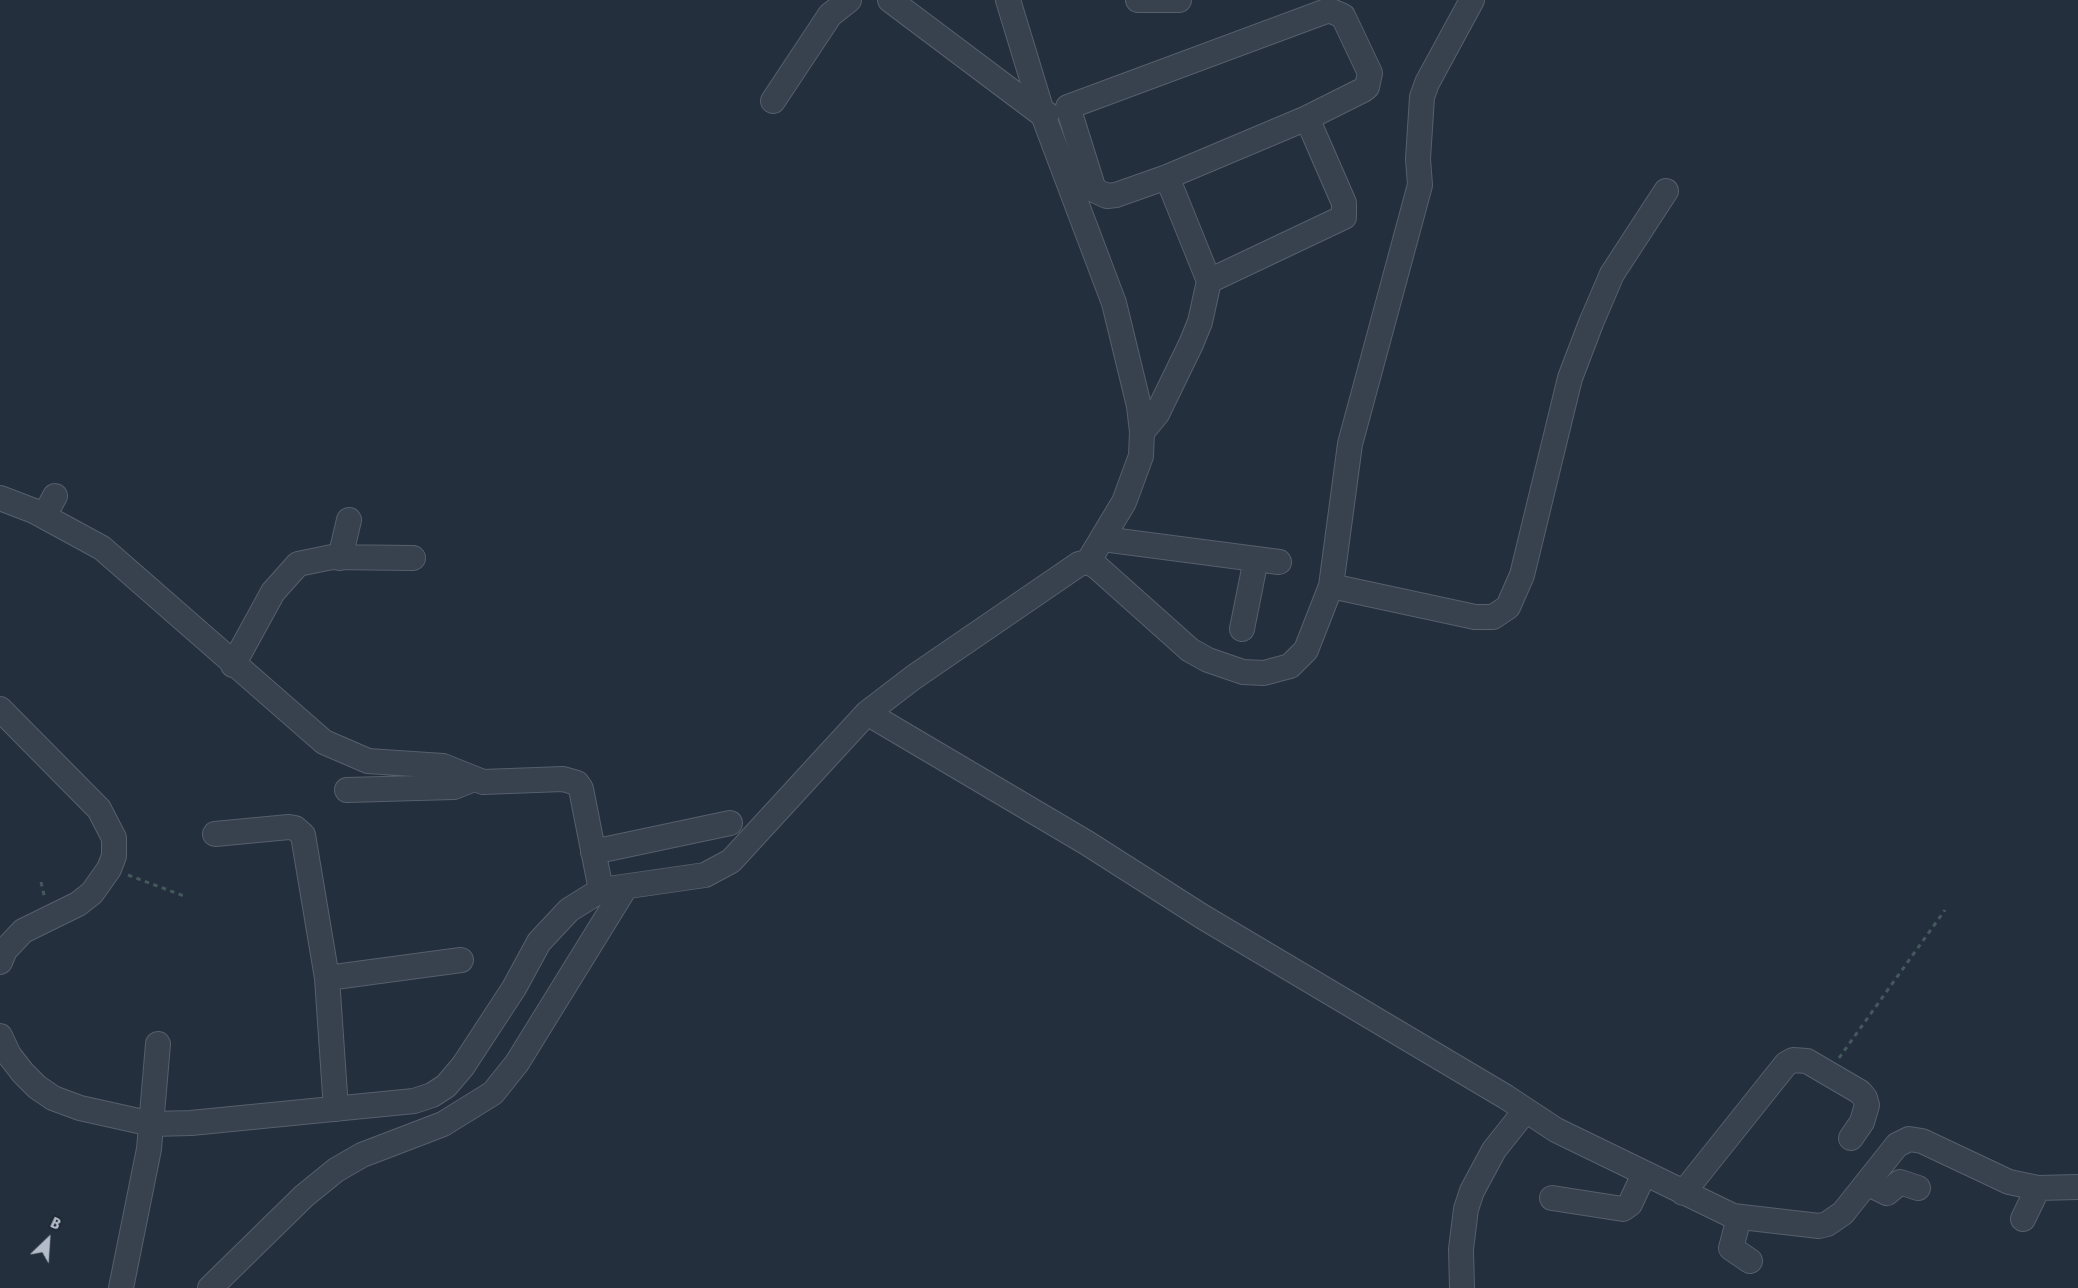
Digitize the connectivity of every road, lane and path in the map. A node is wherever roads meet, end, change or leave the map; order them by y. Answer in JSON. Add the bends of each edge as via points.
{"nodes":[{"id":1,"x":849,"y":0,"type":"edge"},
{"id":2,"x":890,"y":0,"type":"edge"},
{"id":3,"x":1138,"y":0,"type":"edge"},
{"id":4,"x":1179,"y":0,"type":"edge"},
{"id":5,"x":1472,"y":0,"type":"edge"},
{"id":6,"x":1006,"y":5,"type":"edge"},
{"id":7,"x":773,"y":101,"type":"dead end"},
{"id":8,"x":1068,"y":107,"type":"junction"},
{"id":9,"x":1043,"y":115,"type":"junction"},
{"id":10,"x":1307,"y":118,"type":"junction"},
{"id":11,"x":1167,"y":177,"type":"junction"},
{"id":12,"x":1666,"y":191,"type":"dead end"},
{"id":13,"x":1209,"y":281,"type":"junction"},
{"id":14,"x":1142,"y":432,"type":"junction"},
{"id":15,"x":0,"y":498,"type":"edge"},
{"id":16,"x":349,"y":520,"type":"dead end"},
{"id":17,"x":1103,"y":539,"type":"junction"},
{"id":18,"x":340,"y":558,"type":"junction"},
{"id":19,"x":413,"y":558,"type":"dead end"},
{"id":20,"x":1088,"y":562,"type":"junction"},
{"id":21,"x":1331,"y":586,"type":"junction"},
{"id":22,"x":1242,"y":629,"type":"dead end"},
{"id":23,"x":233,"y":665,"type":"junction"},
{"id":24,"x":0,"y":709,"type":"edge"},
{"id":25,"x":867,"y":713,"type":"junction"},
{"id":26,"x":474,"y":779,"type":"junction"},
{"id":27,"x":347,"y":790,"type":"dead end"},
{"id":28,"x":730,"y":823,"type":"dead end"},
{"id":29,"x":215,"y":834,"type":"dead end"},
{"id":30,"x":593,"y":852,"type":"junction"},
{"id":31,"x":109,"y":869,"type":"junction"},
{"id":32,"x":625,"y":888,"type":"junction"},
{"id":33,"x":601,"y":890,"type":"junction"},
{"id":34,"x":184,"y":896,"type":"dead end"},
{"id":35,"x":1945,"y":910,"type":"dead end"},
{"id":36,"x":460,"y":960,"type":"dead end"},
{"id":37,"x":0,"y":962,"type":"edge"},
{"id":38,"x":327,"y":978,"type":"junction"},
{"id":39,"x":0,"y":1038,"type":"edge"},
{"id":40,"x":158,"y":1044,"type":"dead end"},
{"id":41,"x":1829,"y":1074,"type":"junction"},
{"id":42,"x":336,"y":1109,"type":"junction"},
{"id":43,"x":1526,"y":1111,"type":"junction"},
{"id":44,"x":152,"y":1124,"type":"junction"},
{"id":45,"x":1851,"y":1138,"type":"dead end"},
{"id":46,"x":1644,"y":1174,"type":"junction"},
{"id":47,"x":1867,"y":1183,"type":"junction"},
{"id":48,"x":2078,"y":1187,"type":"edge"},
{"id":49,"x":1918,"y":1188,"type":"dead end"},
{"id":50,"x":2038,"y":1188,"type":"junction"},
{"id":51,"x":1683,"y":1193,"type":"junction"},
{"id":52,"x":1552,"y":1198,"type":"dead end"},
{"id":53,"x":1739,"y":1218,"type":"junction"},
{"id":54,"x":2024,"y":1220,"type":"dead end"},
{"id":55,"x":1750,"y":1261,"type":"dead end"},
{"id":56,"x":121,"y":1288,"type":"edge"},
{"id":57,"x":210,"y":1288,"type":"edge"},
{"id":58,"x":1462,"y":1288,"type":"edge"}],
"edges":[{"from":1,"to":7,"type":"street","via":[[830,15]]},
{"from":2,"to":9,"type":"street"},
{"from":3,"to":4,"type":"street"},
{"from":5,"to":21,"type":"street","via":[[1422,97],[1420,185],[1350,444]]},
{"from":6,"to":9,"type":"street"},
{"from":8,"to":9,"type":"street"},
{"from":8,"to":10,"type":"street","via":[[1318,13],[1335,12],[1343,16],[1370,73],[1370,81],[1359,93]]},
{"from":8,"to":11,"type":"street","via":[[1094,190],[1099,194],[1116,195]]},
{"from":9,"to":14,"type":"street","via":[[1114,303],[1136,383]]},
{"from":10,"to":11,"type":"street"},
{"from":10,"to":13,"type":"street","via":[[1344,203],[1344,217]]},
{"from":11,"to":13,"type":"street"},
{"from":12,"to":21,"type":"street","via":[[1612,274],[1594,313],[1570,378],[1522,575],[1508,607],[1493,617],[1475,617]]},
{"from":13,"to":14,"type":"street","via":[[1191,344],[1157,414]]},
{"from":14,"to":17,"type":"street","via":[[1141,456],[1131,484]]},
{"from":15,"to":23,"type":"street","via":[[49,506]]},
{"from":16,"to":18,"type":"street"},
{"from":17,"to":20,"type":"street"},
{"from":17,"to":22,"type":"street","via":[[1268,561]]},
{"from":18,"to":19,"type":"street"},
{"from":18,"to":23,"type":"street","via":[[306,560],[290,570],[273,592]]},
{"from":20,"to":21,"type":"street","via":[[1190,650],[1227,669],[1242,672],[1278,670],[1301,658]]},
{"from":20,"to":25,"type":"street","via":[[1079,564]]},
{"from":23,"to":26,"type":"street","via":[[317,738],[332,746],[368,761],[442,766]]},
{"from":24,"to":31,"type":"street","via":[[106,818],[114,838]]},
{"from":25,"to":32,"type":"street","via":[[731,861],[705,875]]},
{"from":25,"to":43,"type":"street"},
{"from":26,"to":27,"type":"street","via":[[454,787]]},
{"from":26,"to":30,"type":"street","via":[[497,783],[563,779],[577,783]]},
{"from":28,"to":30,"type":"street"},
{"from":29,"to":38,"type":"street","via":[[289,827],[300,830],[306,843]]},
{"from":30,"to":33,"type":"street"},
{"from":31,"to":34,"type":"path"},
{"from":31,"to":37,"type":"street","via":[[92,893],[78,904],[13,939]]},
{"from":32,"to":33,"type":"street"},
{"from":32,"to":57,"type":"street","via":[[517,1063],[493,1093],[453,1119],[362,1155],[336,1170]]},
{"from":33,"to":42,"type":"street","via":[[569,910],[539,942],[508,998],[446,1086],[414,1101]]},
{"from":35,"to":41,"type":"path","via":[[1874,1005]]},
{"from":36,"to":38,"type":"street"},
{"from":38,"to":42,"type":"street"},
{"from":39,"to":44,"type":"street","via":[[23,1073],[54,1098],[91,1111]]},
{"from":40,"to":44,"type":"street"},
{"from":41,"to":45,"type":"street","via":[[1865,1098],[1865,1113]]},
{"from":41,"to":51,"type":"street","via":[[1803,1059],[1786,1064]]},
{"from":42,"to":44,"type":"street"},
{"from":43,"to":46,"type":"street"},
{"from":43,"to":58,"type":"street","via":[[1494,1150],[1472,1191],[1461,1249]]},
{"from":44,"to":56,"type":"street"},
{"from":46,"to":51,"type":"street"},
{"from":46,"to":52,"type":"street","via":[[1630,1204],[1623,1209]]},
{"from":47,"to":49,"type":"street","via":[[1887,1193],[1900,1182]]},
{"from":47,"to":50,"type":"street","via":[[1897,1145],[1910,1139],[2010,1182]]},
{"from":47,"to":53,"type":"street","via":[[1843,1213],[1819,1226]]},
{"from":48,"to":50,"type":"street"},
{"from":50,"to":54,"type":"street"},
{"from":51,"to":53,"type":"street"},
{"from":53,"to":55,"type":"street","via":[[1731,1248]]}]}
